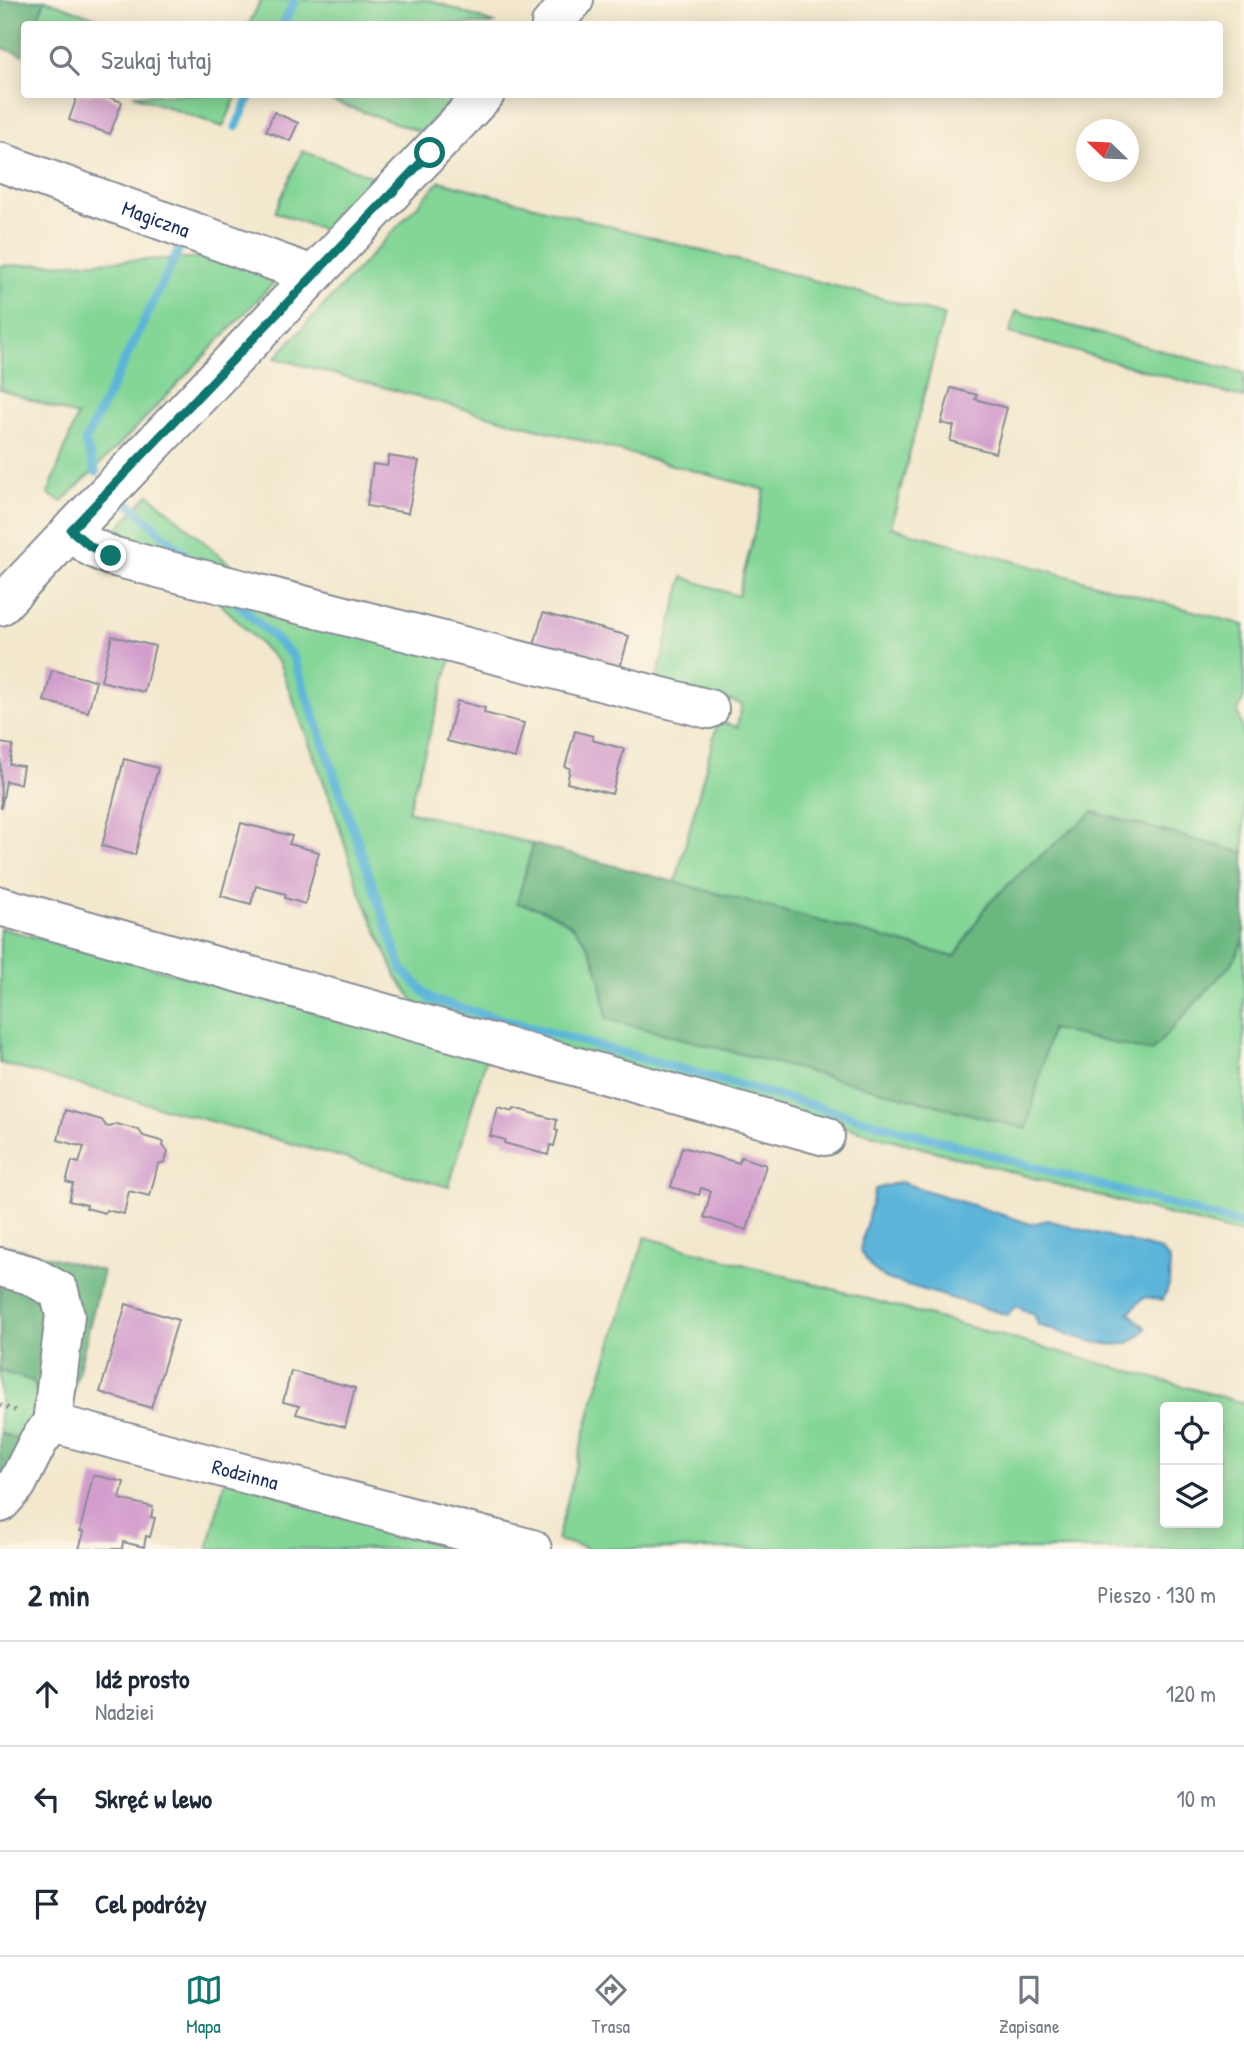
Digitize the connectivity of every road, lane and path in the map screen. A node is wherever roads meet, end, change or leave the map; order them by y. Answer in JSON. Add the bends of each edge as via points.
{"nodes":[{"id":1,"x":574,"y":0,"type":"edge"},
{"id":2,"x":554,"y":21,"type":"edge"},
{"id":3,"x":481,"y":98,"type":"edge"},
{"id":4,"x":0,"y":162,"type":"edge"},
{"id":5,"x":313,"y":275,"type":"junction"},
{"id":6,"x":71,"y":530,"type":"junction"},
{"id":7,"x":0,"y":606,"type":"edge"},
{"id":8,"x":709,"y":709,"type":"dead end"},
{"id":9,"x":0,"y":906,"type":"edge"},
{"id":10,"x":825,"y":1136,"type":"dead end"},
{"id":11,"x":0,"y":1267,"type":"edge"},
{"id":12,"x":52,"y":1423,"type":"junction"},
{"id":13,"x":0,"y":1503,"type":"edge"},
{"id":14,"x":532,"y":1549,"type":"edge"}],
"edges":[{"from":1,"to":2,"type":"street"},
{"from":3,"to":5,"type":"street"},
{"from":4,"to":5,"type":"street","name":"Magiczna"},
{"from":5,"to":6,"type":"street"},
{"from":6,"to":7,"type":"street"},
{"from":6,"to":8,"type":"street","via":[[111,556]]},
{"from":9,"to":10,"type":"street"},
{"from":11,"to":12,"type":"street","via":[[30,1275],[59,1291],[65,1315]]},
{"from":12,"to":13,"type":"street","via":[[18,1484]]},
{"from":12,"to":14,"type":"street","name":"Rodzinna"}]}
